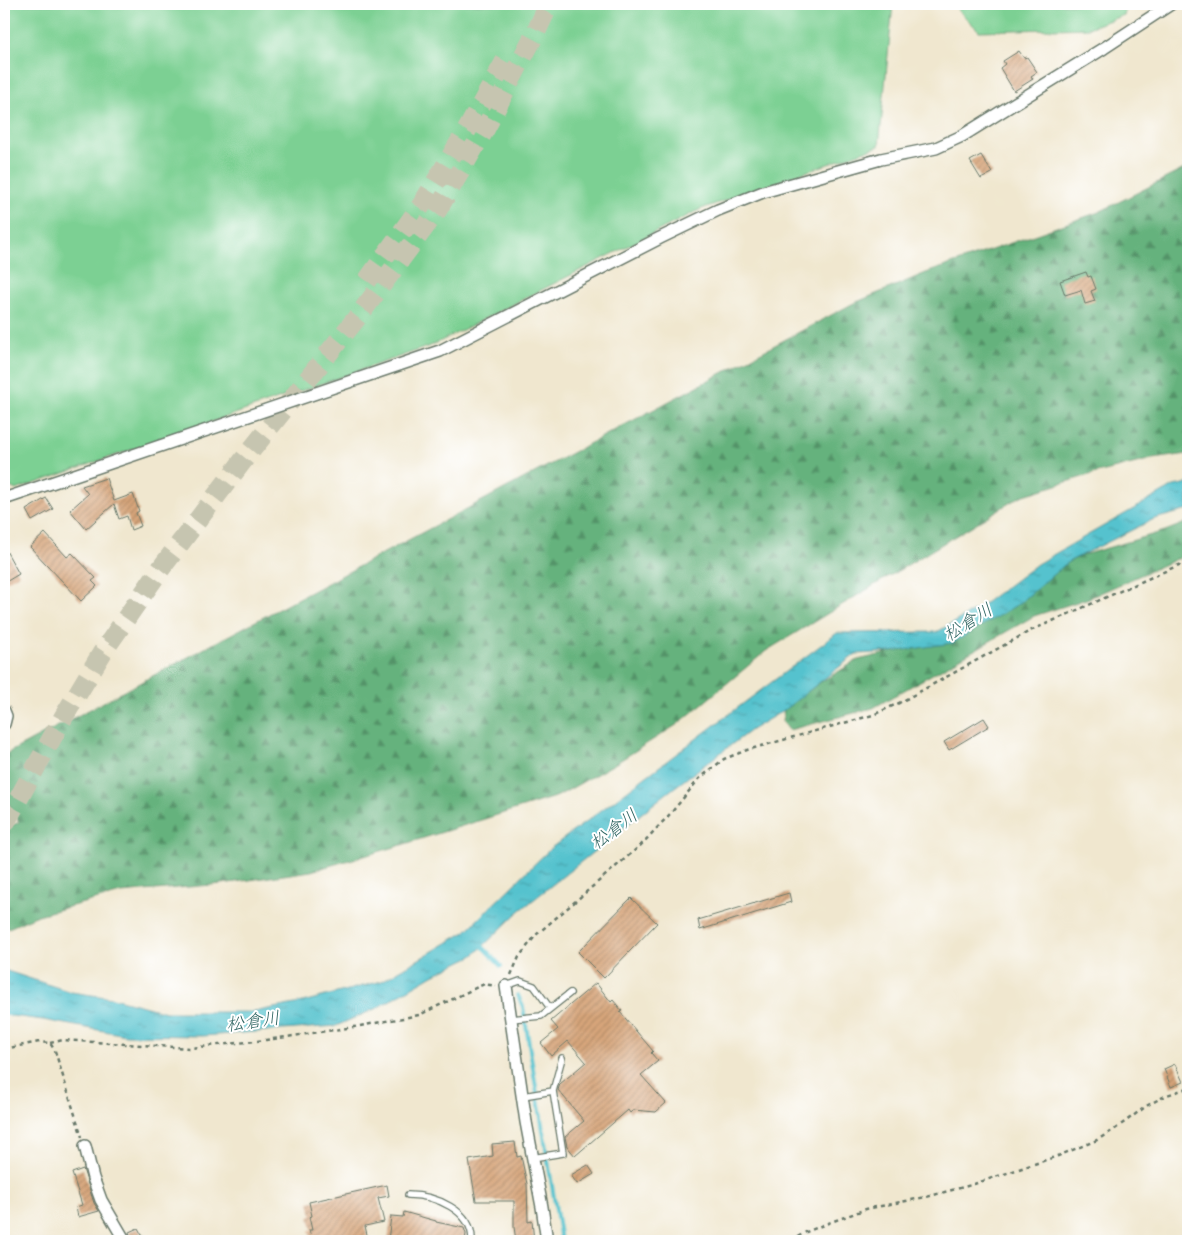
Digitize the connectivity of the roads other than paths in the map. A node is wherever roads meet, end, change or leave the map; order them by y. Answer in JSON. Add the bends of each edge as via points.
{"nodes":[{"id":1,"x":1171,"y":4,"type":"edge"},
{"id":2,"x":4,"y":499,"type":"edge"},
{"id":3,"x":4,"y":711,"type":"edge"},
{"id":4,"x":4,"y":724,"type":"edge"},
{"id":5,"x":506,"y":986,"type":"joint"},
{"id":6,"x":570,"y":993,"type":"dead end"},
{"id":7,"x":550,"y":1008,"type":"junction"},
{"id":8,"x":516,"y":1019,"type":"junction"},
{"id":9,"x":562,"y":1058,"type":"dead end"},
{"id":10,"x":553,"y":1091,"type":"junction"},
{"id":11,"x":526,"y":1095,"type":"junction"},
{"id":12,"x":85,"y":1146,"type":"road end"},
{"id":13,"x":536,"y":1158,"type":"junction"},
{"id":14,"x":408,"y":1195,"type":"dead end"},
{"id":15,"x":125,"y":1241,"type":"edge"},
{"id":16,"x":472,"y":1241,"type":"edge"},
{"id":17,"x":547,"y":1241,"type":"edge"}],
"edges":[{"from":1,"to":2,"type":"street","via":[[962,136],[936,148],[881,159],[763,192],[660,238],[440,351]]},
{"from":3,"to":4,"type":"street"},
{"from":5,"to":7,"type":"lane","via":[[520,981],[534,986]]},
{"from":5,"to":8,"type":"street"},
{"from":6,"to":7,"type":"lane"},
{"from":7,"to":8,"type":"lane","via":[[540,1016]]},
{"from":8,"to":11,"type":"street"},
{"from":9,"to":10,"type":"lane"},
{"from":10,"to":11,"type":"lane"},
{"from":10,"to":13,"type":"lane","via":[[563,1153]]},
{"from":11,"to":13,"type":"street"},
{"from":12,"to":15,"type":"street","via":[[101,1200]]},
{"from":13,"to":17,"type":"street"},
{"from":14,"to":16,"type":"lane","via":[[426,1197],[452,1208],[466,1219],[472,1230]]}]}
